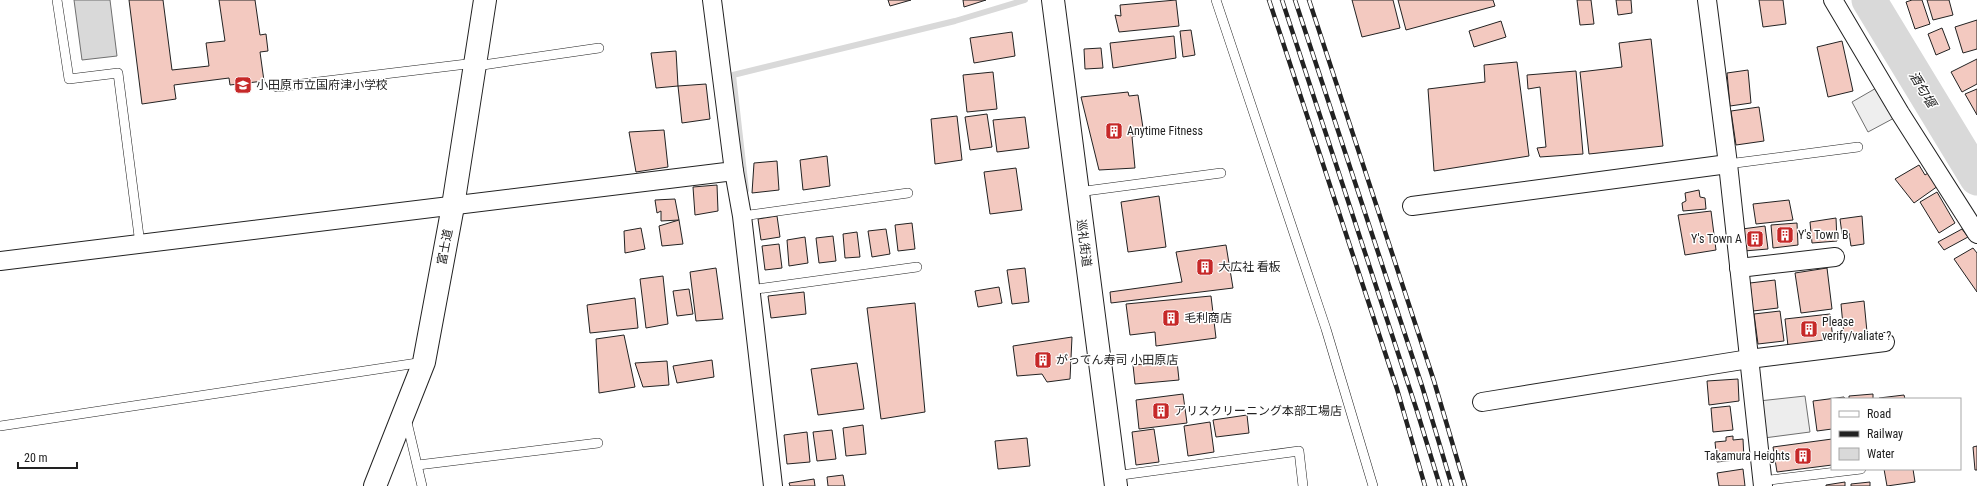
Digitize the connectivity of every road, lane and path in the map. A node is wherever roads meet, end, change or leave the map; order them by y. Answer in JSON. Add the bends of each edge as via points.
{"nodes":[{"id":1,"x":57,"y":0,"type":"edge"},
{"id":2,"x":485,"y":0,"type":"edge"},
{"id":3,"x":712,"y":0,"type":"edge"},
{"id":4,"x":1053,"y":0,"type":"edge"},
{"id":5,"x":1216,"y":0,"type":"edge"},
{"id":6,"x":1707,"y":0,"type":"edge"},
{"id":7,"x":1833,"y":0,"type":"edge"},
{"id":8,"x":600,"y":48,"type":"dead end"},
{"id":9,"x":476,"y":65,"type":"junction"},
{"id":10,"x":278,"y":87,"type":"dead end"},
{"id":11,"x":1858,"y":147,"type":"dead end"},
{"id":12,"x":1728,"y":164,"type":"junction"},
{"id":13,"x":734,"y":171,"type":"junction"},
{"id":14,"x":1221,"y":173,"type":"dead end"},
{"id":15,"x":1078,"y":192,"type":"junction"},
{"id":16,"x":908,"y":193,"type":"dead end"},
{"id":17,"x":453,"y":206,"type":"junction"},
{"id":18,"x":1412,"y":206,"type":"dead end"},
{"id":19,"x":742,"y":216,"type":"junction"},
{"id":20,"x":1977,"y":234,"type":"edge"},
{"id":21,"x":140,"y":244,"type":"junction"},
{"id":22,"x":1835,"y":257,"type":"dead end"},
{"id":23,"x":0,"y":261,"type":"edge"},
{"id":24,"x":917,"y":267,"type":"dead end"},
{"id":25,"x":1739,"y":268,"type":"junction"},
{"id":26,"x":750,"y":290,"type":"junction"},
{"id":27,"x":1885,"y":342,"type":"dead end"},
{"id":28,"x":1749,"y":359,"type":"junction"},
{"id":29,"x":424,"y":362,"type":"junction"},
{"id":30,"x":1482,"y":402,"type":"dead end"},
{"id":31,"x":404,"y":411,"type":"junction"},
{"id":32,"x":0,"y":426,"type":"edge"},
{"id":33,"x":598,"y":443,"type":"dead end"},
{"id":34,"x":418,"y":465,"type":"junction"},
{"id":35,"x":1854,"y":470,"type":"edge"},
{"id":36,"x":1115,"y":481,"type":"edge"},
{"id":37,"x":1762,"y":484,"type":"edge"},
{"id":38,"x":376,"y":486,"type":"edge"},
{"id":39,"x":422,"y":486,"type":"edge"},
{"id":40,"x":773,"y":486,"type":"edge"},
{"id":41,"x":1303,"y":486,"type":"edge"},
{"id":42,"x":1373,"y":486,"type":"edge"}],
"edges":[{"from":1,"to":21,"type":"lane","via":[[69,80],[118,73]]},
{"from":2,"to":9,"type":"street","name":"富士道"},
{"from":3,"to":13,"type":"street"},
{"from":4,"to":15,"type":"street","name":"巡礼街道"},
{"from":5,"to":42,"type":"lane","via":[[1323,322]]},
{"from":6,"to":12,"type":"street"},
{"from":7,"to":20,"type":"street","via":[[1900,113]]},
{"from":8,"to":9,"type":"lane"},
{"from":9,"to":10,"type":"lane"},
{"from":9,"to":17,"type":"street","name":"富士道"},
{"from":11,"to":12,"type":"lane"},
{"from":12,"to":18,"type":"street"},
{"from":12,"to":25,"type":"street"},
{"from":13,"to":17,"type":"street"},
{"from":13,"to":19,"type":"street"},
{"from":14,"to":15,"type":"lane"},
{"from":15,"to":36,"type":"street","name":"巡礼街道"},
{"from":16,"to":19,"type":"lane"},
{"from":17,"to":21,"type":"street"},
{"from":17,"to":29,"type":"street","name":"富士道"},
{"from":19,"to":26,"type":"street"},
{"from":21,"to":23,"type":"street"},
{"from":22,"to":25,"type":"street"},
{"from":24,"to":26,"type":"lane"},
{"from":25,"to":28,"type":"street"},
{"from":26,"to":40,"type":"street"},
{"from":27,"to":28,"type":"street"},
{"from":28,"to":30,"type":"street"},
{"from":28,"to":37,"type":"street"},
{"from":29,"to":31,"type":"street","name":"富士道"},
{"from":29,"to":32,"type":"lane"},
{"from":31,"to":34,"type":"lane"},
{"from":31,"to":38,"type":"street","name":"富士道"},
{"from":33,"to":34,"type":"lane"},
{"from":34,"to":39,"type":"lane"},
{"from":35,"to":37,"type":"lane"},
{"from":36,"to":41,"type":"lane","via":[[1299,451]]}]}
